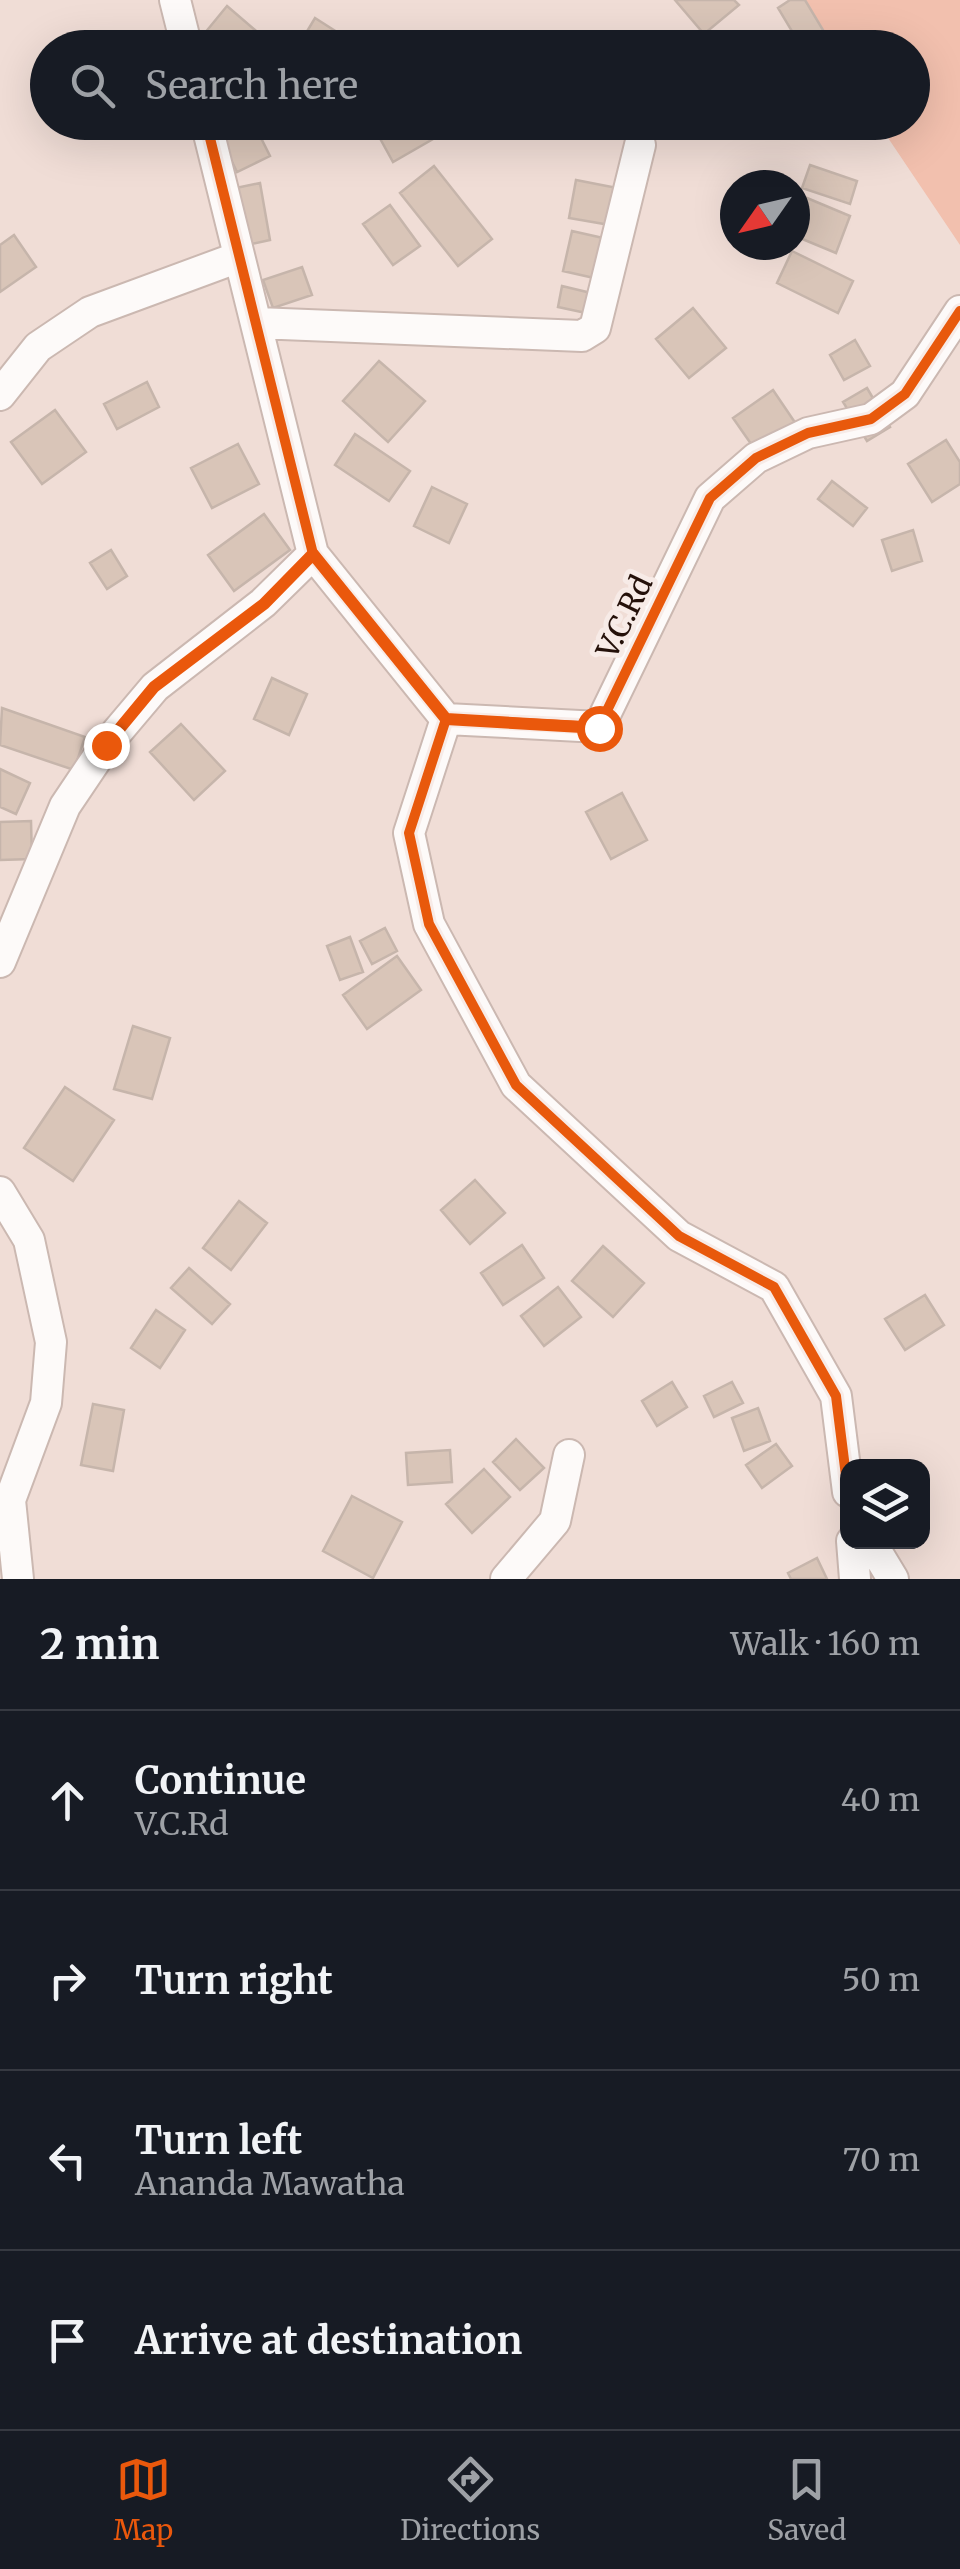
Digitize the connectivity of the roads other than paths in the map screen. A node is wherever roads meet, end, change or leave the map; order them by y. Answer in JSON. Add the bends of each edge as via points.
{"nodes":[{"id":1,"x":175,"y":0,"type":"edge"},
{"id":2,"x":182,"y":30,"type":"edge"},
{"id":3,"x":211,"y":140,"type":"edge"},
{"id":4,"x":640,"y":145,"type":"dead end"},
{"id":5,"x":240,"y":257,"type":"junction"},
{"id":6,"x":960,"y":311,"type":"edge"},
{"id":7,"x":257,"y":323,"type":"junction"},
{"id":8,"x":0,"y":395,"type":"edge"},
{"id":9,"x":313,"y":554,"type":"junction"},
{"id":10,"x":446,"y":719,"type":"junction"},
{"id":11,"x":8,"y":921,"type":"edge"},
{"id":12,"x":0,"y":962,"type":"edge"},
{"id":13,"x":0,"y":1192,"type":"edge"},
{"id":14,"x":569,"y":1456,"type":"dead end"},
{"id":15,"x":844,"y":1459,"type":"edge"},
{"id":16,"x":853,"y":1549,"type":"edge"},
{"id":17,"x":874,"y":1549,"type":"edge"},
{"id":18,"x":18,"y":1579,"type":"edge"},
{"id":19,"x":506,"y":1579,"type":"edge"},
{"id":20,"x":855,"y":1579,"type":"edge"},
{"id":21,"x":893,"y":1579,"type":"edge"}],
"edges":[{"from":1,"to":2,"type":"street"},
{"from":3,"to":5,"type":"street"},
{"from":4,"to":7,"type":"street","via":[[596,328],[582,336]]},
{"from":5,"to":7,"type":"street"},
{"from":5,"to":8,"type":"street","via":[[90,312],[38,348]]},
{"from":6,"to":10,"type":"street","name":"V.C.Rd","via":[[904,394],[871,419],[808,433],[756,458],[710,498],[599,728]]},
{"from":7,"to":9,"type":"street"},
{"from":9,"to":10,"type":"street"},
{"from":9,"to":11,"type":"street","via":[[264,604],[154,687],[65,806]]},
{"from":10,"to":15,"type":"street","via":[[410,833],[429,924],[516,1084],[679,1236],[774,1286],[836,1396]]},
{"from":11,"to":12,"type":"street"},
{"from":13,"to":18,"type":"street","via":[[29,1240],[51,1342],[46,1403],[10,1500]]},
{"from":14,"to":19,"type":"street","via":[[555,1521]]},
{"from":16,"to":20,"type":"street"},
{"from":17,"to":21,"type":"street"}]}
